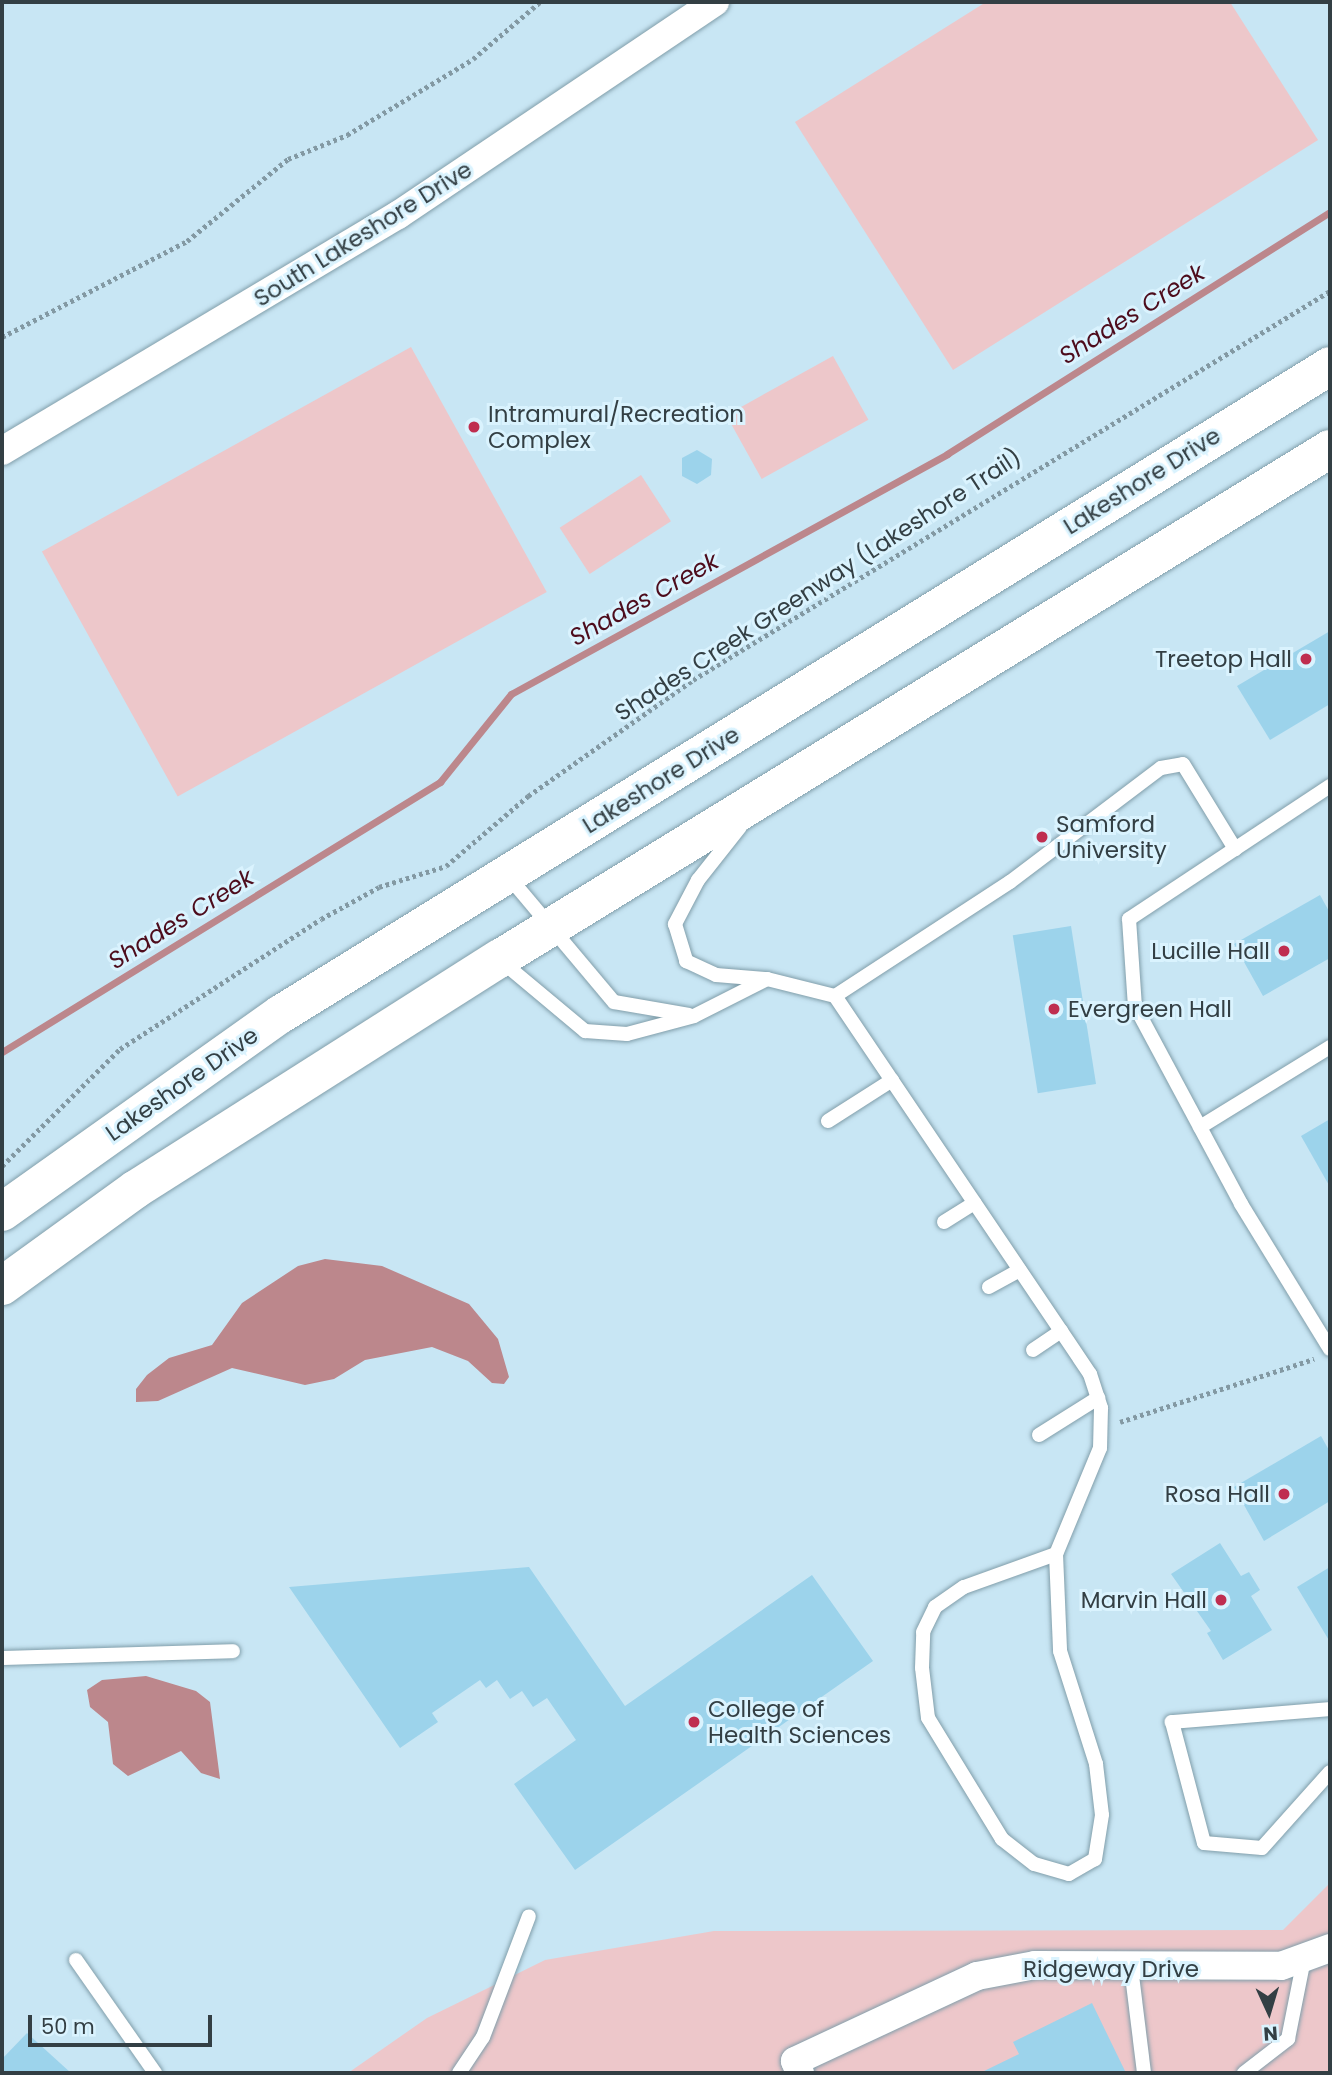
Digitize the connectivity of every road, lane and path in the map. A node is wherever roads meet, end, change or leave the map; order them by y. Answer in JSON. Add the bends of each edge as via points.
{"nodes":[{"id":1,"x":540,"y":2,"type":"edge"},
{"id":2,"x":715,"y":2,"type":"edge"},
{"id":3,"x":1330,"y":292,"type":"edge"},
{"id":4,"x":2,"y":337,"type":"edge"},
{"id":5,"x":1330,"y":366,"type":"edge"},
{"id":6,"x":1330,"y":450,"type":"edge"},
{"id":7,"x":2,"y":451,"type":"edge"},
{"id":8,"x":1330,"y":786,"type":"edge"},
{"id":9,"x":764,"y":795,"type":"junction"},
{"id":10,"x":1235,"y":849,"type":"junction"},
{"id":11,"x":509,"y":877,"type":"junction"},
{"id":12,"x":551,"y":927,"type":"junction"},
{"id":13,"x":499,"y":959,"type":"junction"},
{"id":14,"x":767,"y":979,"type":"junction"},
{"id":15,"x":835,"y":996,"type":"junction"},
{"id":16,"x":694,"y":1016,"type":"junction"},
{"id":17,"x":1330,"y":1047,"type":"edge"},
{"id":18,"x":892,"y":1080,"type":"junction"},
{"id":19,"x":828,"y":1121,"type":"dead end"},
{"id":20,"x":1199,"y":1126,"type":"junction"},
{"id":21,"x":103,"y":1140,"type":"junction"},
{"id":22,"x":2,"y":1166,"type":"edge"},
{"id":23,"x":136,"y":1189,"type":"junction"},
{"id":24,"x":975,"y":1203,"type":"junction"},
{"id":25,"x":2,"y":1212,"type":"edge"},
{"id":26,"x":944,"y":1222,"type":"dead end"},
{"id":27,"x":1020,"y":1270,"type":"junction"},
{"id":28,"x":2,"y":1286,"type":"edge"},
{"id":29,"x":989,"y":1287,"type":"dead end"},
{"id":30,"x":1060,"y":1331,"type":"junction"},
{"id":31,"x":1033,"y":1350,"type":"dead end"},
{"id":32,"x":1326,"y":1352,"type":"edge"},
{"id":33,"x":1098,"y":1398,"type":"junction"},
{"id":34,"x":1100,"y":1428,"type":"junction"},
{"id":35,"x":1039,"y":1435,"type":"dead end"},
{"id":36,"x":1056,"y":1554,"type":"junction"},
{"id":37,"x":233,"y":1651,"type":"dead end"},
{"id":38,"x":2,"y":1658,"type":"edge"},
{"id":39,"x":1330,"y":1709,"type":"edge"},
{"id":40,"x":1330,"y":1772,"type":"edge"},
{"id":41,"x":529,"y":1916,"type":"dead end"},
{"id":42,"x":1330,"y":1948,"type":"edge"},
{"id":43,"x":1304,"y":1959,"type":"junction"},
{"id":44,"x":76,"y":1960,"type":"dead end"},
{"id":45,"x":1131,"y":1967,"type":"junction"},
{"id":46,"x":155,"y":2073,"type":"edge"},
{"id":47,"x":459,"y":2073,"type":"edge"},
{"id":48,"x":800,"y":2073,"type":"edge"},
{"id":49,"x":1144,"y":2073,"type":"edge"},
{"id":50,"x":1244,"y":2073,"type":"edge"}],
"edges":[{"from":1,"to":4,"type":"path","via":[[473,59],[346,135],[288,159],[187,241]]},
{"from":2,"to":7,"type":"street","name":"South Lakeshore Drive","via":[[398,215]]},
{"from":3,"to":22,"type":"path","name":"Shades Creek Greenway (Lakeshore Trail)","via":[[693,680],[527,796],[446,866],[379,887],[321,919],[131,1042]]},
{"from":5,"to":11,"type":"main road","name":"Lakeshore Drive"},
{"from":6,"to":9,"type":"main road"},
{"from":8,"to":10,"type":"lane"},
{"from":9,"to":12,"type":"main road"},
{"from":9,"to":14,"type":"lane","via":[[698,880],[675,925],[686,961],[716,975]]},
{"from":10,"to":15,"type":"lane","via":[[1183,764],[1161,768],[1010,882]]},
{"from":10,"to":20,"type":"lane","via":[[1129,919],[1135,1006]]},
{"from":11,"to":12,"type":"lane"},
{"from":11,"to":21,"type":"main road","name":"Lakeshore Drive","via":[[281,1014]]},
{"from":12,"to":13,"type":"main road"},
{"from":12,"to":16,"type":"lane","via":[[614,1002]]},
{"from":13,"to":16,"type":"lane","via":[[585,1031],[627,1034]]},
{"from":13,"to":23,"type":"main road"},
{"from":14,"to":15,"type":"lane"},
{"from":14,"to":16,"type":"lane"},
{"from":15,"to":18,"type":"lane"},
{"from":17,"to":20,"type":"lane"},
{"from":18,"to":19,"type":"lane"},
{"from":18,"to":24,"type":"lane"},
{"from":20,"to":32,"type":"lane"},
{"from":21,"to":23,"type":"main road"},
{"from":21,"to":25,"type":"main road","name":"Lakeshore Drive"},
{"from":23,"to":28,"type":"main road"},
{"from":24,"to":26,"type":"lane"},
{"from":24,"to":27,"type":"lane"},
{"from":27,"to":29,"type":"lane"},
{"from":27,"to":30,"type":"lane"},
{"from":30,"to":31,"type":"lane"},
{"from":30,"to":33,"type":"lane"},
{"from":32,"to":34,"type":"path","via":[[1293,1371]]},
{"from":33,"to":34,"type":"lane"},
{"from":33,"to":35,"type":"lane"},
{"from":34,"to":36,"type":"lane","via":[[1100,1448]]},
{"from":36,"to":36,"type":"lane","via":[[1060,1651],[1096,1763],[1102,1815],[1095,1859],[1069,1874],[1034,1864],[1002,1839],[928,1718],[922,1668],[923,1632],[935,1607],[964,1587]]},
{"from":37,"to":38,"type":"lane"},
{"from":39,"to":40,"type":"lane","via":[[1172,1722],[1204,1843],[1262,1848]]},
{"from":41,"to":47,"type":"lane","via":[[483,2037]]},
{"from":42,"to":43,"type":"street","name":"Ridgeway Drive"},
{"from":43,"to":45,"type":"street","name":"Ridgeway Drive","via":[[1281,1966]]},
{"from":43,"to":50,"type":"lane","via":[[1288,2039]]},
{"from":44,"to":46,"type":"lane"},
{"from":45,"to":48,"type":"street","name":"Ridgeway Drive","via":[[1035,1965],[977,1976],[795,2061]]},
{"from":45,"to":49,"type":"lane"}]}
